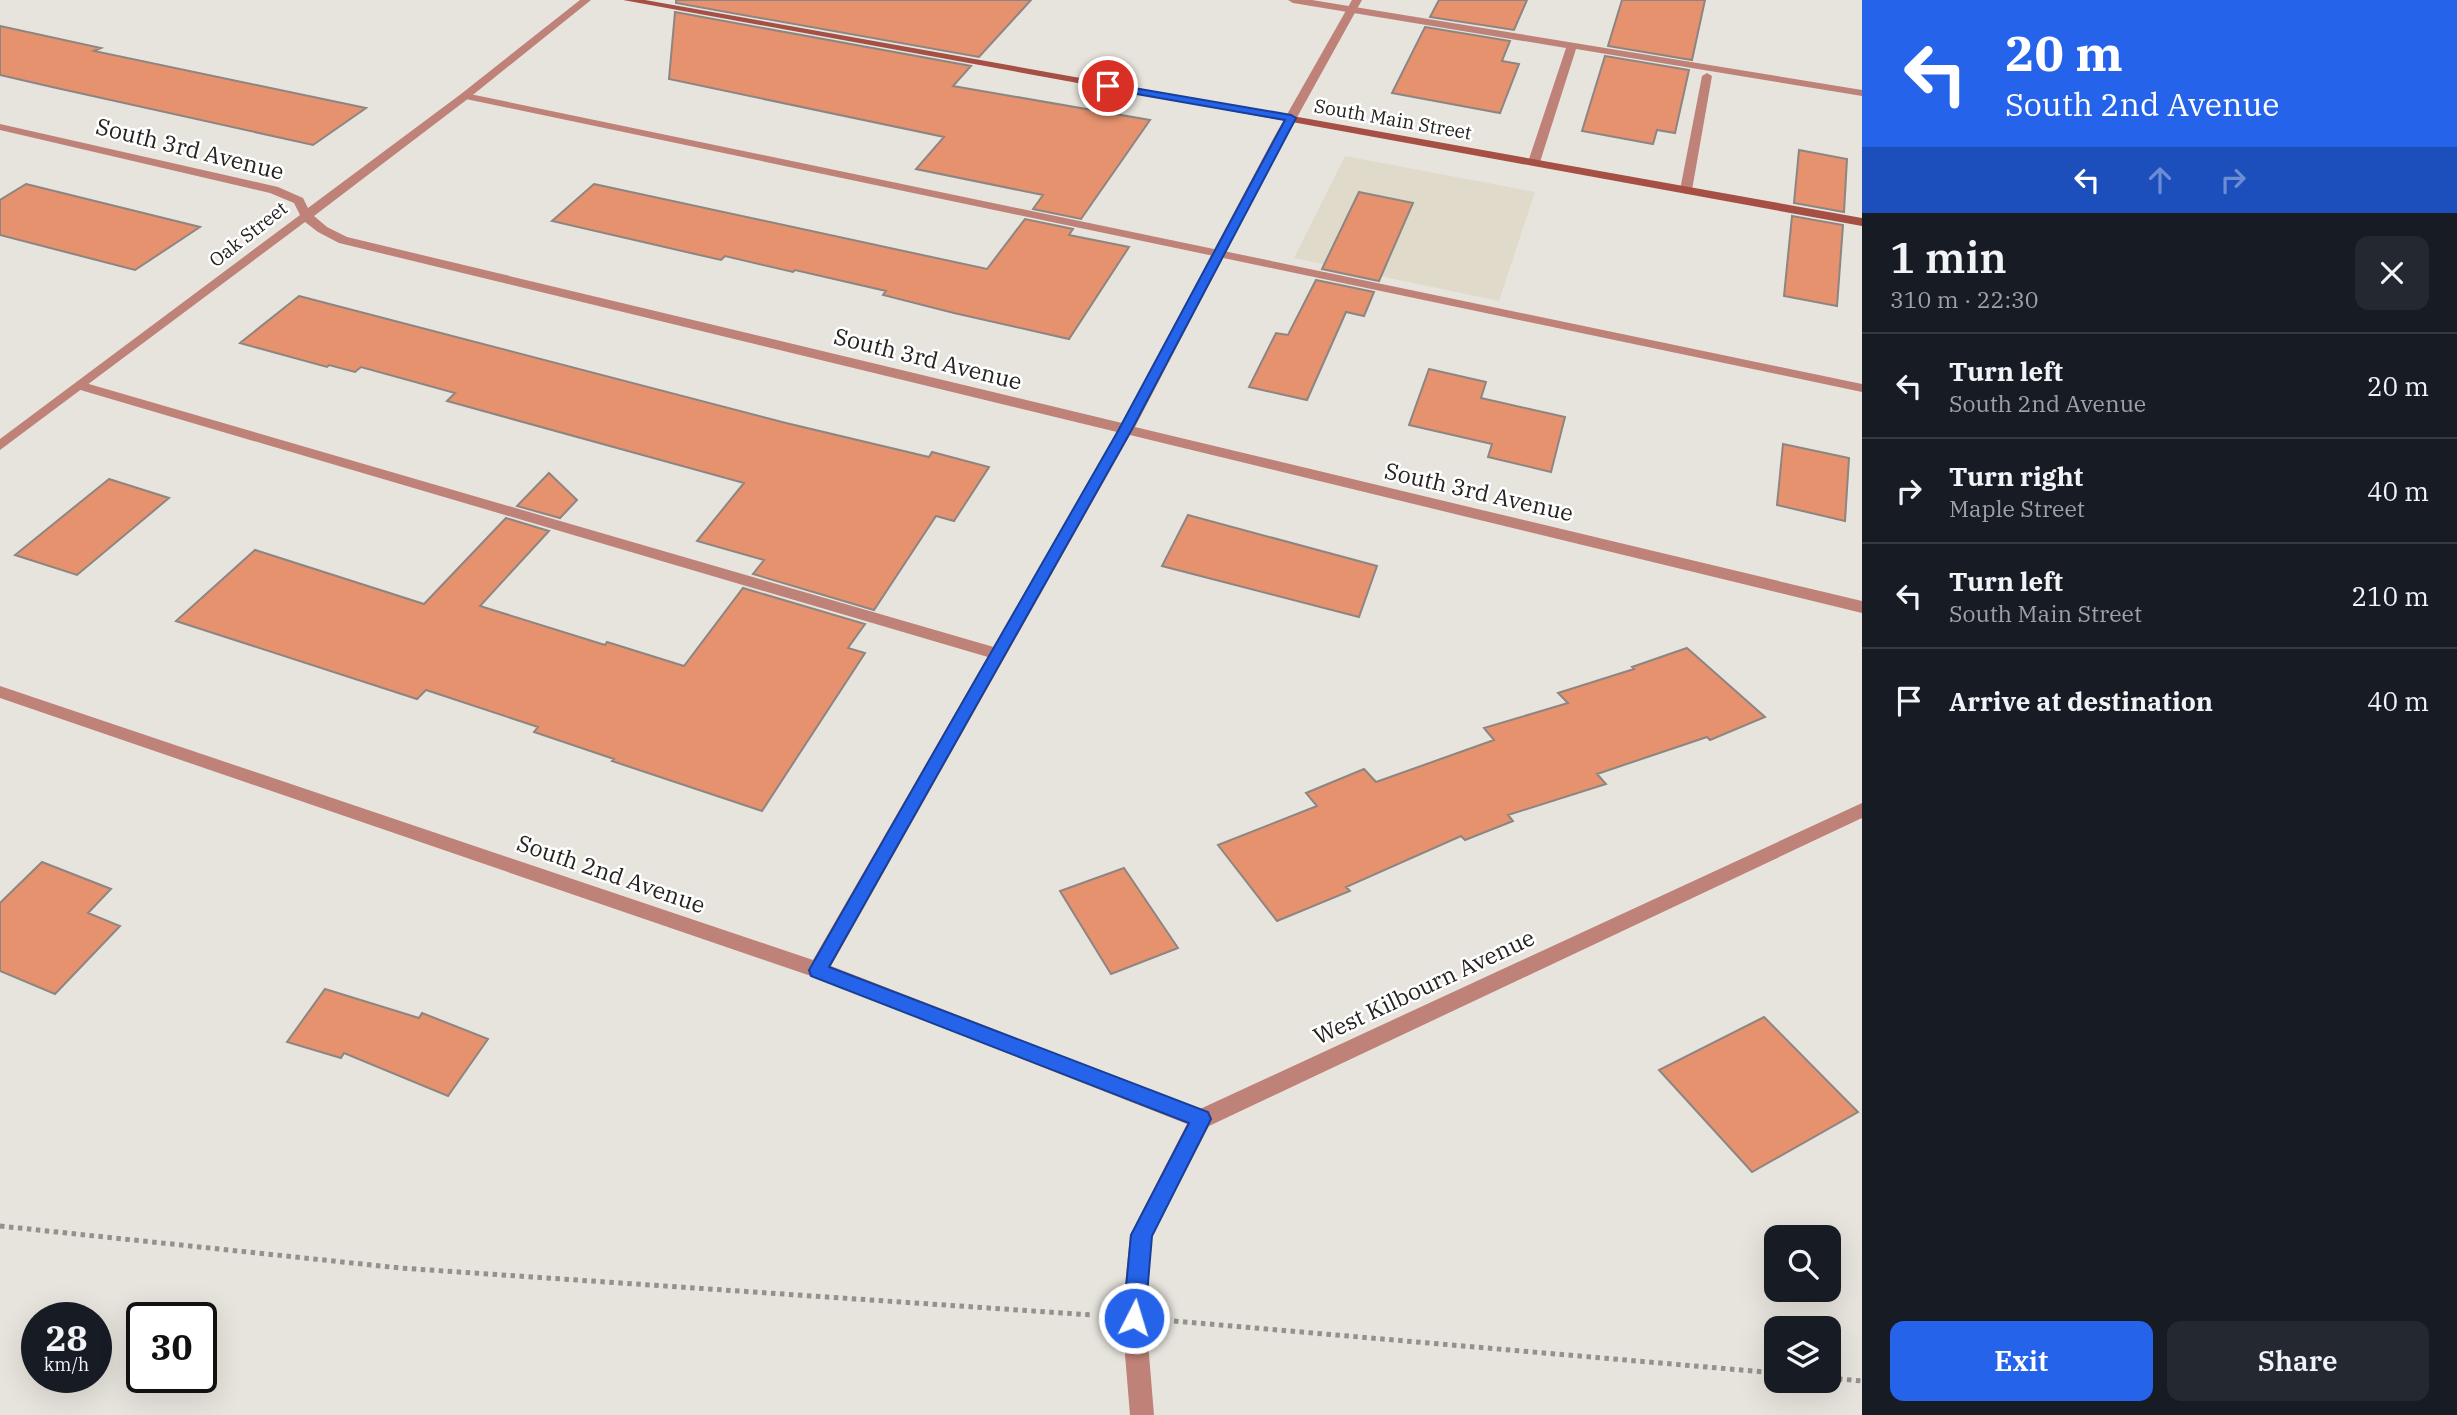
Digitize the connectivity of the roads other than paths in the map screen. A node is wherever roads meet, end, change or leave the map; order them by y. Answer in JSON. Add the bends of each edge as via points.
{"nodes":[{"id":1,"x":586,"y":0,"type":"edge"},
{"id":2,"x":628,"y":0,"type":"edge"},
{"id":3,"x":1293,"y":0,"type":"edge"},
{"id":4,"x":1354,"y":5,"type":"edge"},
{"id":5,"x":1572,"y":46,"type":"junction"},
{"id":6,"x":1707,"y":76,"type":"dead end"},
{"id":7,"x":1862,"y":93,"type":"edge"},
{"id":8,"x":465,"y":96,"type":"junction"},
{"id":9,"x":1291,"y":118,"type":"junction"},
{"id":10,"x":0,"y":127,"type":"edge"},
{"id":11,"x":1534,"y":162,"type":"junction"},
{"id":12,"x":1686,"y":190,"type":"junction"},
{"id":13,"x":304,"y":215,"type":"junction"},
{"id":14,"x":1862,"y":222,"type":"edge"},
{"id":15,"x":1219,"y":254,"type":"junction"},
{"id":16,"x":82,"y":386,"type":"junction"},
{"id":17,"x":1862,"y":388,"type":"edge"},
{"id":18,"x":1125,"y":431,"type":"junction"},
{"id":19,"x":0,"y":432,"type":"edge"},
{"id":20,"x":17,"y":433,"type":"junction"},
{"id":21,"x":0,"y":446,"type":"edge"},
{"id":22,"x":1862,"y":607,"type":"edge"},
{"id":23,"x":998,"y":654,"type":"junction"},
{"id":24,"x":0,"y":692,"type":"edge"},
{"id":25,"x":1862,"y":810,"type":"edge"},
{"id":26,"x":818,"y":970,"type":"junction"},
{"id":27,"x":1201,"y":1119,"type":"junction"},
{"id":28,"x":1142,"y":1415,"type":"edge"}],
"edges":[{"from":1,"to":8,"type":"street","name":"Oak Street"},
{"from":2,"to":9,"type":"main road","name":"South Main Street"},
{"from":3,"to":4,"type":"street"},
{"from":4,"to":5,"type":"street"},
{"from":4,"to":9,"type":"street"},
{"from":5,"to":7,"type":"street"},
{"from":5,"to":11,"type":"street"},
{"from":6,"to":12,"type":"street"},
{"from":8,"to":13,"type":"street","name":"Oak Street"},
{"from":8,"to":15,"type":"street"},
{"from":9,"to":11,"type":"main road","name":"South Main Street"},
{"from":9,"to":15,"type":"street"},
{"from":10,"to":13,"type":"street","name":"South 3rd Avenue","via":[[274,190],[299,201]]},
{"from":11,"to":12,"type":"main road","name":"South Main Street"},
{"from":12,"to":14,"type":"main road","name":"South Main Street"},
{"from":13,"to":16,"type":"street","name":"Oak Street"},
{"from":13,"to":18,"type":"street","name":"South 3rd Avenue","via":[[343,240]]},
{"from":15,"to":17,"type":"street"},
{"from":15,"to":18,"type":"street"},
{"from":16,"to":20,"type":"street","name":"Oak Street"},
{"from":16,"to":23,"type":"street"},
{"from":18,"to":22,"type":"street","name":"South 3rd Avenue"},
{"from":18,"to":23,"type":"street"},
{"from":19,"to":20,"type":"street"},
{"from":20,"to":21,"type":"street","name":"Oak Street"},
{"from":23,"to":26,"type":"street"},
{"from":24,"to":26,"type":"street","name":"South 2nd Avenue"},
{"from":25,"to":27,"type":"street","name":"West Kilbourn Avenue"},
{"from":26,"to":27,"type":"street","name":"South 2nd Avenue"},
{"from":27,"to":28,"type":"street","via":[[1141,1235],[1134,1318]]}]}
